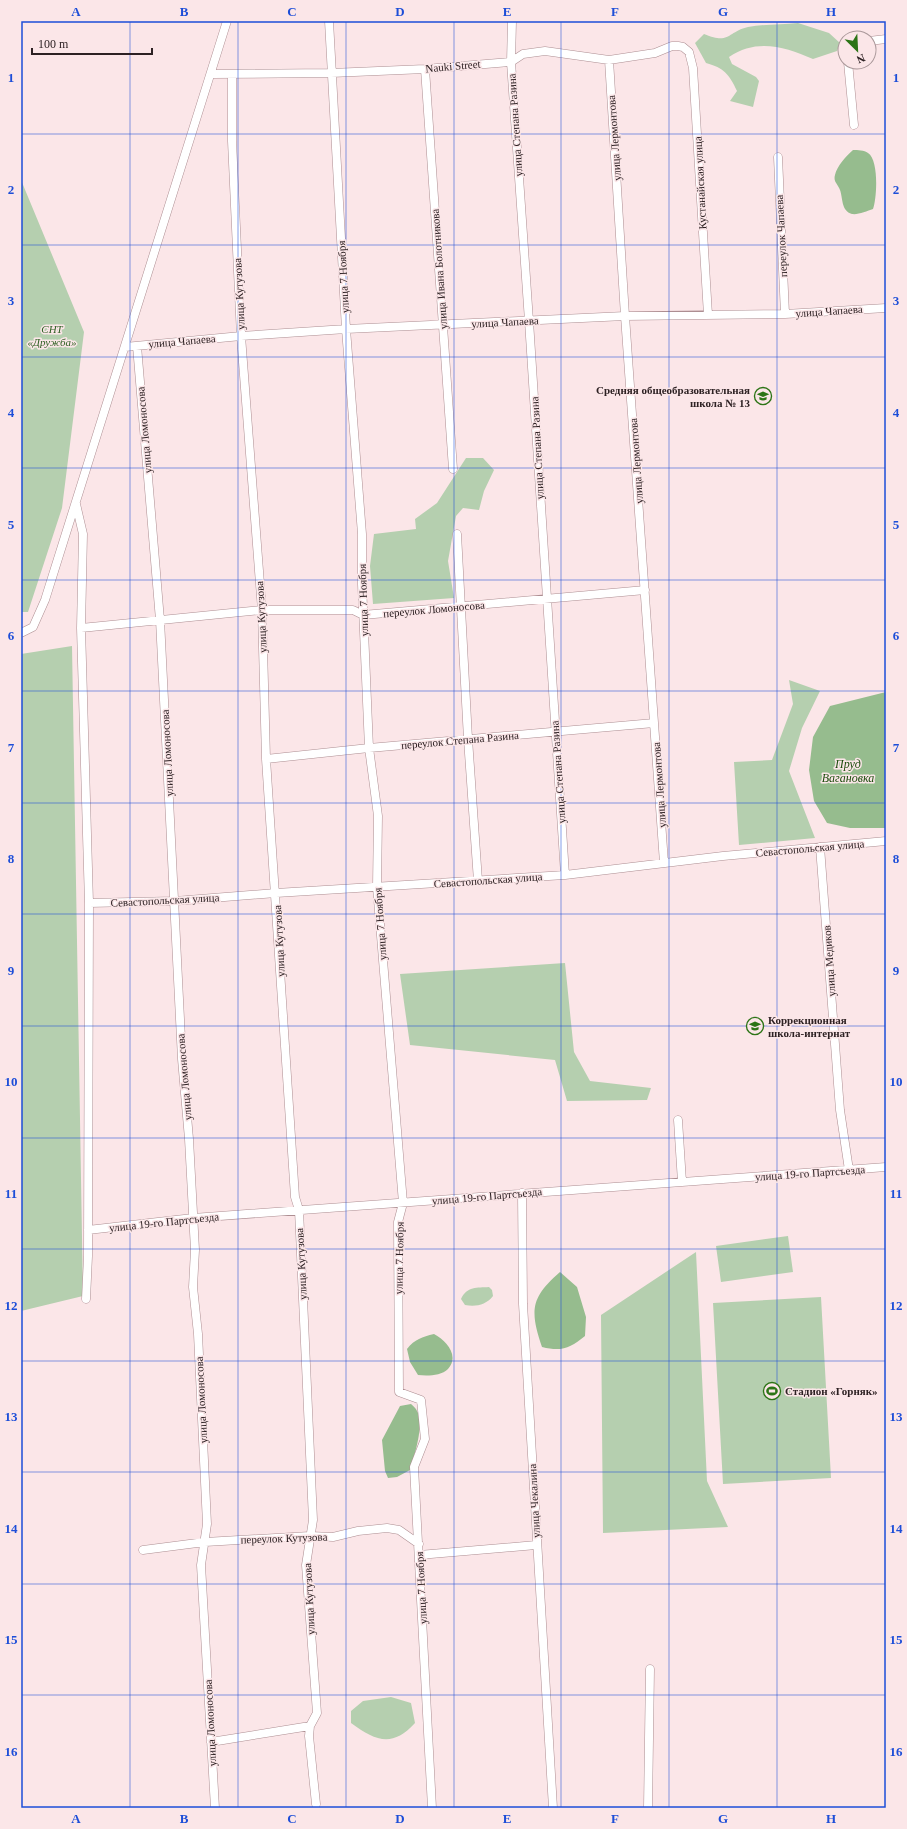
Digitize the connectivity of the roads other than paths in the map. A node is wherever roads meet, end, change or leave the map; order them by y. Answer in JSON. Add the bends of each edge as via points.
{"nodes":[{"id":1,"x":227,"y":21,"type":"edge"},
{"id":2,"x":329,"y":21,"type":"edge"},
{"id":3,"x":512,"y":21,"type":"edge"},
{"id":4,"x":689,"y":52,"type":"joint"},
{"id":5,"x":609,"y":60,"type":"junction"},
{"id":6,"x":511,"y":62,"type":"junction"},
{"id":7,"x":425,"y":69,"type":"junction"},
{"id":8,"x":849,"y":70,"type":"edge"},
{"id":9,"x":331,"y":73,"type":"junction"},
{"id":10,"x":211,"y":74,"type":"junction"},
{"id":11,"x":232,"y":74,"type":"junction"},
{"id":12,"x":854,"y":125,"type":"dead end"},
{"id":13,"x":778,"y":157,"type":"dead end"},
{"id":14,"x":886,"y":308,"type":"edge"},
{"id":15,"x":708,"y":314,"type":"junction"},
{"id":16,"x":785,"y":314,"type":"junction"},
{"id":17,"x":625,"y":316,"type":"junction"},
{"id":18,"x":529,"y":321,"type":"junction"},
{"id":19,"x":443,"y":326,"type":"junction"},
{"id":20,"x":346,"y":329,"type":"junction"},
{"id":21,"x":241,"y":336,"type":"junction"},
{"id":22,"x":137,"y":346,"type":"junction"},
{"id":23,"x":125,"y":347,"type":"junction"},
{"id":24,"x":453,"y":469,"type":"dead end"},
{"id":25,"x":76,"y":504,"type":"junction"},
{"id":26,"x":457,"y":534,"type":"dead end"},
{"id":27,"x":645,"y":590,"type":"junction"},
{"id":28,"x":546,"y":599,"type":"junction"},
{"id":29,"x":461,"y":606,"type":"junction"},
{"id":30,"x":262,"y":610,"type":"junction"},
{"id":31,"x":363,"y":615,"type":"junction"},
{"id":32,"x":160,"y":620,"type":"junction"},
{"id":33,"x":81,"y":628,"type":"junction"},
{"id":34,"x":21,"y":633,"type":"edge"},
{"id":35,"x":654,"y":723,"type":"junction"},
{"id":36,"x":555,"y":732,"type":"junction"},
{"id":37,"x":468,"y":739,"type":"junction"},
{"id":38,"x":369,"y":748,"type":"junction"},
{"id":39,"x":266,"y":759,"type":"junction"},
{"id":40,"x":886,"y":841,"type":"edge"},
{"id":41,"x":820,"y":847,"type":"junction"},
{"id":42,"x":664,"y":863,"type":"junction"},
{"id":43,"x":565,"y":875,"type":"junction"},
{"id":44,"x":478,"y":881,"type":"junction"},
{"id":45,"x":377,"y":887,"type":"junction"},
{"id":46,"x":276,"y":893,"type":"junction"},
{"id":47,"x":175,"y":901,"type":"junction"},
{"id":48,"x":89,"y":903,"type":"junction"},
{"id":49,"x":678,"y":1120,"type":"dead end"},
{"id":50,"x":886,"y":1167,"type":"edge"},
{"id":51,"x":849,"y":1170,"type":"junction"},
{"id":52,"x":682,"y":1182,"type":"junction"},
{"id":53,"x":522,"y":1193,"type":"junction"},
{"id":54,"x":403,"y":1203,"type":"junction"},
{"id":55,"x":299,"y":1210,"type":"junction"},
{"id":56,"x":193,"y":1218,"type":"junction"},
{"id":57,"x":88,"y":1230,"type":"junction"},
{"id":58,"x":86,"y":1299,"type":"dead end"},
{"id":59,"x":310,"y":1536,"type":"junction"},
{"id":60,"x":205,"y":1542,"type":"junction"},
{"id":61,"x":419,"y":1544,"type":"junction"},
{"id":62,"x":536,"y":1545,"type":"junction"},
{"id":63,"x":143,"y":1550,"type":"dead end"},
{"id":64,"x":419,"y":1555,"type":"junction"},
{"id":65,"x":650,"y":1669,"type":"dead end"},
{"id":66,"x":310,"y":1726,"type":"junction"},
{"id":67,"x":211,"y":1742,"type":"junction"},
{"id":68,"x":316,"y":1804,"type":"dead end"},
{"id":69,"x":215,"y":1808,"type":"edge"},
{"id":70,"x":432,"y":1808,"type":"edge"},
{"id":71,"x":553,"y":1808,"type":"edge"},
{"id":72,"x":648,"y":1808,"type":"edge"}],
"edges":[{"from":1,"to":10,"type":"street"},
{"from":2,"to":9,"type":"street","name":"улица 7 Ноября"},
{"from":3,"to":6,"type":"street","name":"улица Степана Разина"},
{"from":4,"to":5,"type":"street","name":"Nauki Street","via":[[683,47],[672,46],[655,53]]},
{"from":4,"to":15,"type":"street","name":"Кустанайская улица","via":[[693,68]]},
{"from":5,"to":6,"type":"street","name":"Nauki Street","via":[[545,51],[523,54]]},
{"from":5,"to":17,"type":"street","name":"улица Лермонтова"},
{"from":6,"to":7,"type":"street","name":"Nauki Street"},
{"from":6,"to":18,"type":"street","name":"улица Степана Разина"},
{"from":7,"to":9,"type":"street","name":"Nauki Street"},
{"from":7,"to":19,"type":"street","name":"улица Ивана Болотникова"},
{"from":8,"to":12,"type":"street"},
{"from":9,"to":11,"type":"street","name":"Nauki Street"},
{"from":9,"to":20,"type":"street","name":"улица 7 Ноября"},
{"from":10,"to":11,"type":"street","name":"Nauki Street"},
{"from":10,"to":23,"type":"street"},
{"from":11,"to":21,"type":"street","name":"улица Кутузова","via":[[232,140]]},
{"from":13,"to":16,"type":"street","name":"переулок Чапаева"},
{"from":14,"to":16,"type":"street","name":"улица Чапаева"},
{"from":15,"to":16,"type":"street","name":"улица Чапаева"},
{"from":15,"to":17,"type":"street","name":"улица Чапаева"},
{"from":17,"to":18,"type":"street","name":"улица Чапаева"},
{"from":17,"to":27,"type":"street","name":"улица Лермонтова"},
{"from":18,"to":19,"type":"street","name":"улица Чапаева"},
{"from":18,"to":28,"type":"street","name":"улица Степана Разина"},
{"from":19,"to":20,"type":"street","name":"улица Чапаева"},
{"from":19,"to":24,"type":"street","name":"улица Ивана Болотникова"},
{"from":20,"to":21,"type":"street","name":"улица Чапаева"},
{"from":20,"to":31,"type":"street","name":"улица 7 Ноября","via":[[362,534]]},
{"from":21,"to":22,"type":"street","name":"улица Чапаева"},
{"from":21,"to":30,"type":"street","name":"улица Кутузова"},
{"from":22,"to":23,"type":"street","name":"улица Чапаева"},
{"from":22,"to":32,"type":"street","name":"улица Ломоносова"},
{"from":23,"to":25,"type":"street"},
{"from":25,"to":33,"type":"street","via":[[83,534]]},
{"from":25,"to":34,"type":"street","via":[[45,600],[33,627]]},
{"from":26,"to":29,"type":"street"},
{"from":27,"to":28,"type":"street","name":"переулок Ломоносова"},
{"from":27,"to":35,"type":"street","name":"улица Лермонтова"},
{"from":28,"to":29,"type":"street","name":"переулок Ломоносова"},
{"from":28,"to":36,"type":"street","name":"улица Степана Разина"},
{"from":29,"to":31,"type":"street","name":"переулок Ломоносова"},
{"from":29,"to":37,"type":"street"},
{"from":30,"to":31,"type":"street","name":"переулок Ломоносова","via":[[353,610]]},
{"from":30,"to":32,"type":"street","name":"переулок Ломоносова"},
{"from":30,"to":39,"type":"street","name":"улица Кутузова"},
{"from":31,"to":38,"type":"street","name":"улица 7 Ноября"},
{"from":32,"to":33,"type":"street","name":"переулок Ломоносова"},
{"from":32,"to":47,"type":"street","name":"улица Ломоносова"},
{"from":33,"to":48,"type":"street"},
{"from":35,"to":36,"type":"street","name":"переулок Степана Разина"},
{"from":35,"to":42,"type":"street","name":"улица Лермонтова"},
{"from":36,"to":37,"type":"street","name":"переулок Степана Разина"},
{"from":36,"to":43,"type":"street","name":"улица Степана Разина"},
{"from":37,"to":38,"type":"street","name":"переулок Степана Разина"},
{"from":37,"to":44,"type":"street"},
{"from":38,"to":39,"type":"street","name":"переулок Степана Разина"},
{"from":38,"to":45,"type":"street","name":"улица 7 Ноября","via":[[378,816]]},
{"from":39,"to":46,"type":"street","name":"улица Кутузова"},
{"from":40,"to":41,"type":"street","name":"Севастопольская улица"},
{"from":41,"to":42,"type":"street","name":"Севастопольская улица"},
{"from":41,"to":51,"type":"street","name":"улица Медиков","via":[[840,1110]]},
{"from":42,"to":43,"type":"street","name":"Севастопольская улица"},
{"from":43,"to":44,"type":"street","name":"Севастопольская улица"},
{"from":44,"to":45,"type":"street","name":"Севастопольская улица"},
{"from":45,"to":46,"type":"street","name":"Севастопольская улица"},
{"from":45,"to":54,"type":"street","name":"улица 7 Ноября"},
{"from":46,"to":47,"type":"street","name":"Севастопольская улица"},
{"from":46,"to":55,"type":"street","name":"улица Кутузова","via":[[295,1197]]},
{"from":47,"to":48,"type":"street","name":"Севастопольская улица"},
{"from":47,"to":56,"type":"street","name":"улица Ломоносова"},
{"from":48,"to":57,"type":"street"},
{"from":49,"to":52,"type":"street"},
{"from":50,"to":51,"type":"street","name":"улица 19-го Партсъезда"},
{"from":51,"to":52,"type":"street","name":"улица 19-го Партсъезда"},
{"from":52,"to":53,"type":"street","name":"улица 19-го Партсъезда"},
{"from":53,"to":54,"type":"street","name":"улица 19-го Партсъезда"},
{"from":53,"to":62,"type":"street","name":"улица Чекалина","via":[[523,1304]]},
{"from":54,"to":55,"type":"street","name":"улица 19-го Партсъезда"},
{"from":54,"to":61,"type":"street","name":"улица 7 Ноября","via":[[398,1222],[399,1392],[422,1400],[425,1439],[414,1468]]},
{"from":55,"to":56,"type":"street","name":"улица 19-го Партсъезда"},
{"from":55,"to":59,"type":"street","name":"улица Кутузова","via":[[313,1520]]},
{"from":56,"to":57,"type":"street","name":"улица 19-го Партсъезда"},
{"from":56,"to":60,"type":"street","name":"улица Ломоносова","via":[[193,1287],[198,1334],[207,1524]]},
{"from":57,"to":58,"type":"street"},
{"from":59,"to":60,"type":"street","name":"переулок Кутузова"},
{"from":59,"to":61,"type":"street","name":"переулок Кутузова","via":[[333,1537],[387,1528],[400,1530]]},
{"from":59,"to":66,"type":"street","name":"улица Кутузова","via":[[306,1565],[318,1713]]},
{"from":60,"to":63,"type":"street","name":"переулок Кутузова"},
{"from":60,"to":67,"type":"street","name":"улица Ломоносова","via":[[201,1565]]},
{"from":61,"to":64,"type":"street","name":"улица 7 Ноября"},
{"from":62,"to":64,"type":"street"},
{"from":62,"to":71,"type":"street","name":"улица Чекалина"},
{"from":64,"to":70,"type":"street","name":"улица 7 Ноября"},
{"from":65,"to":72,"type":"street"},
{"from":66,"to":67,"type":"street"},
{"from":66,"to":68,"type":"street","name":"улица Кутузова"},
{"from":67,"to":69,"type":"street","name":"улица Ломоносова"}]}
